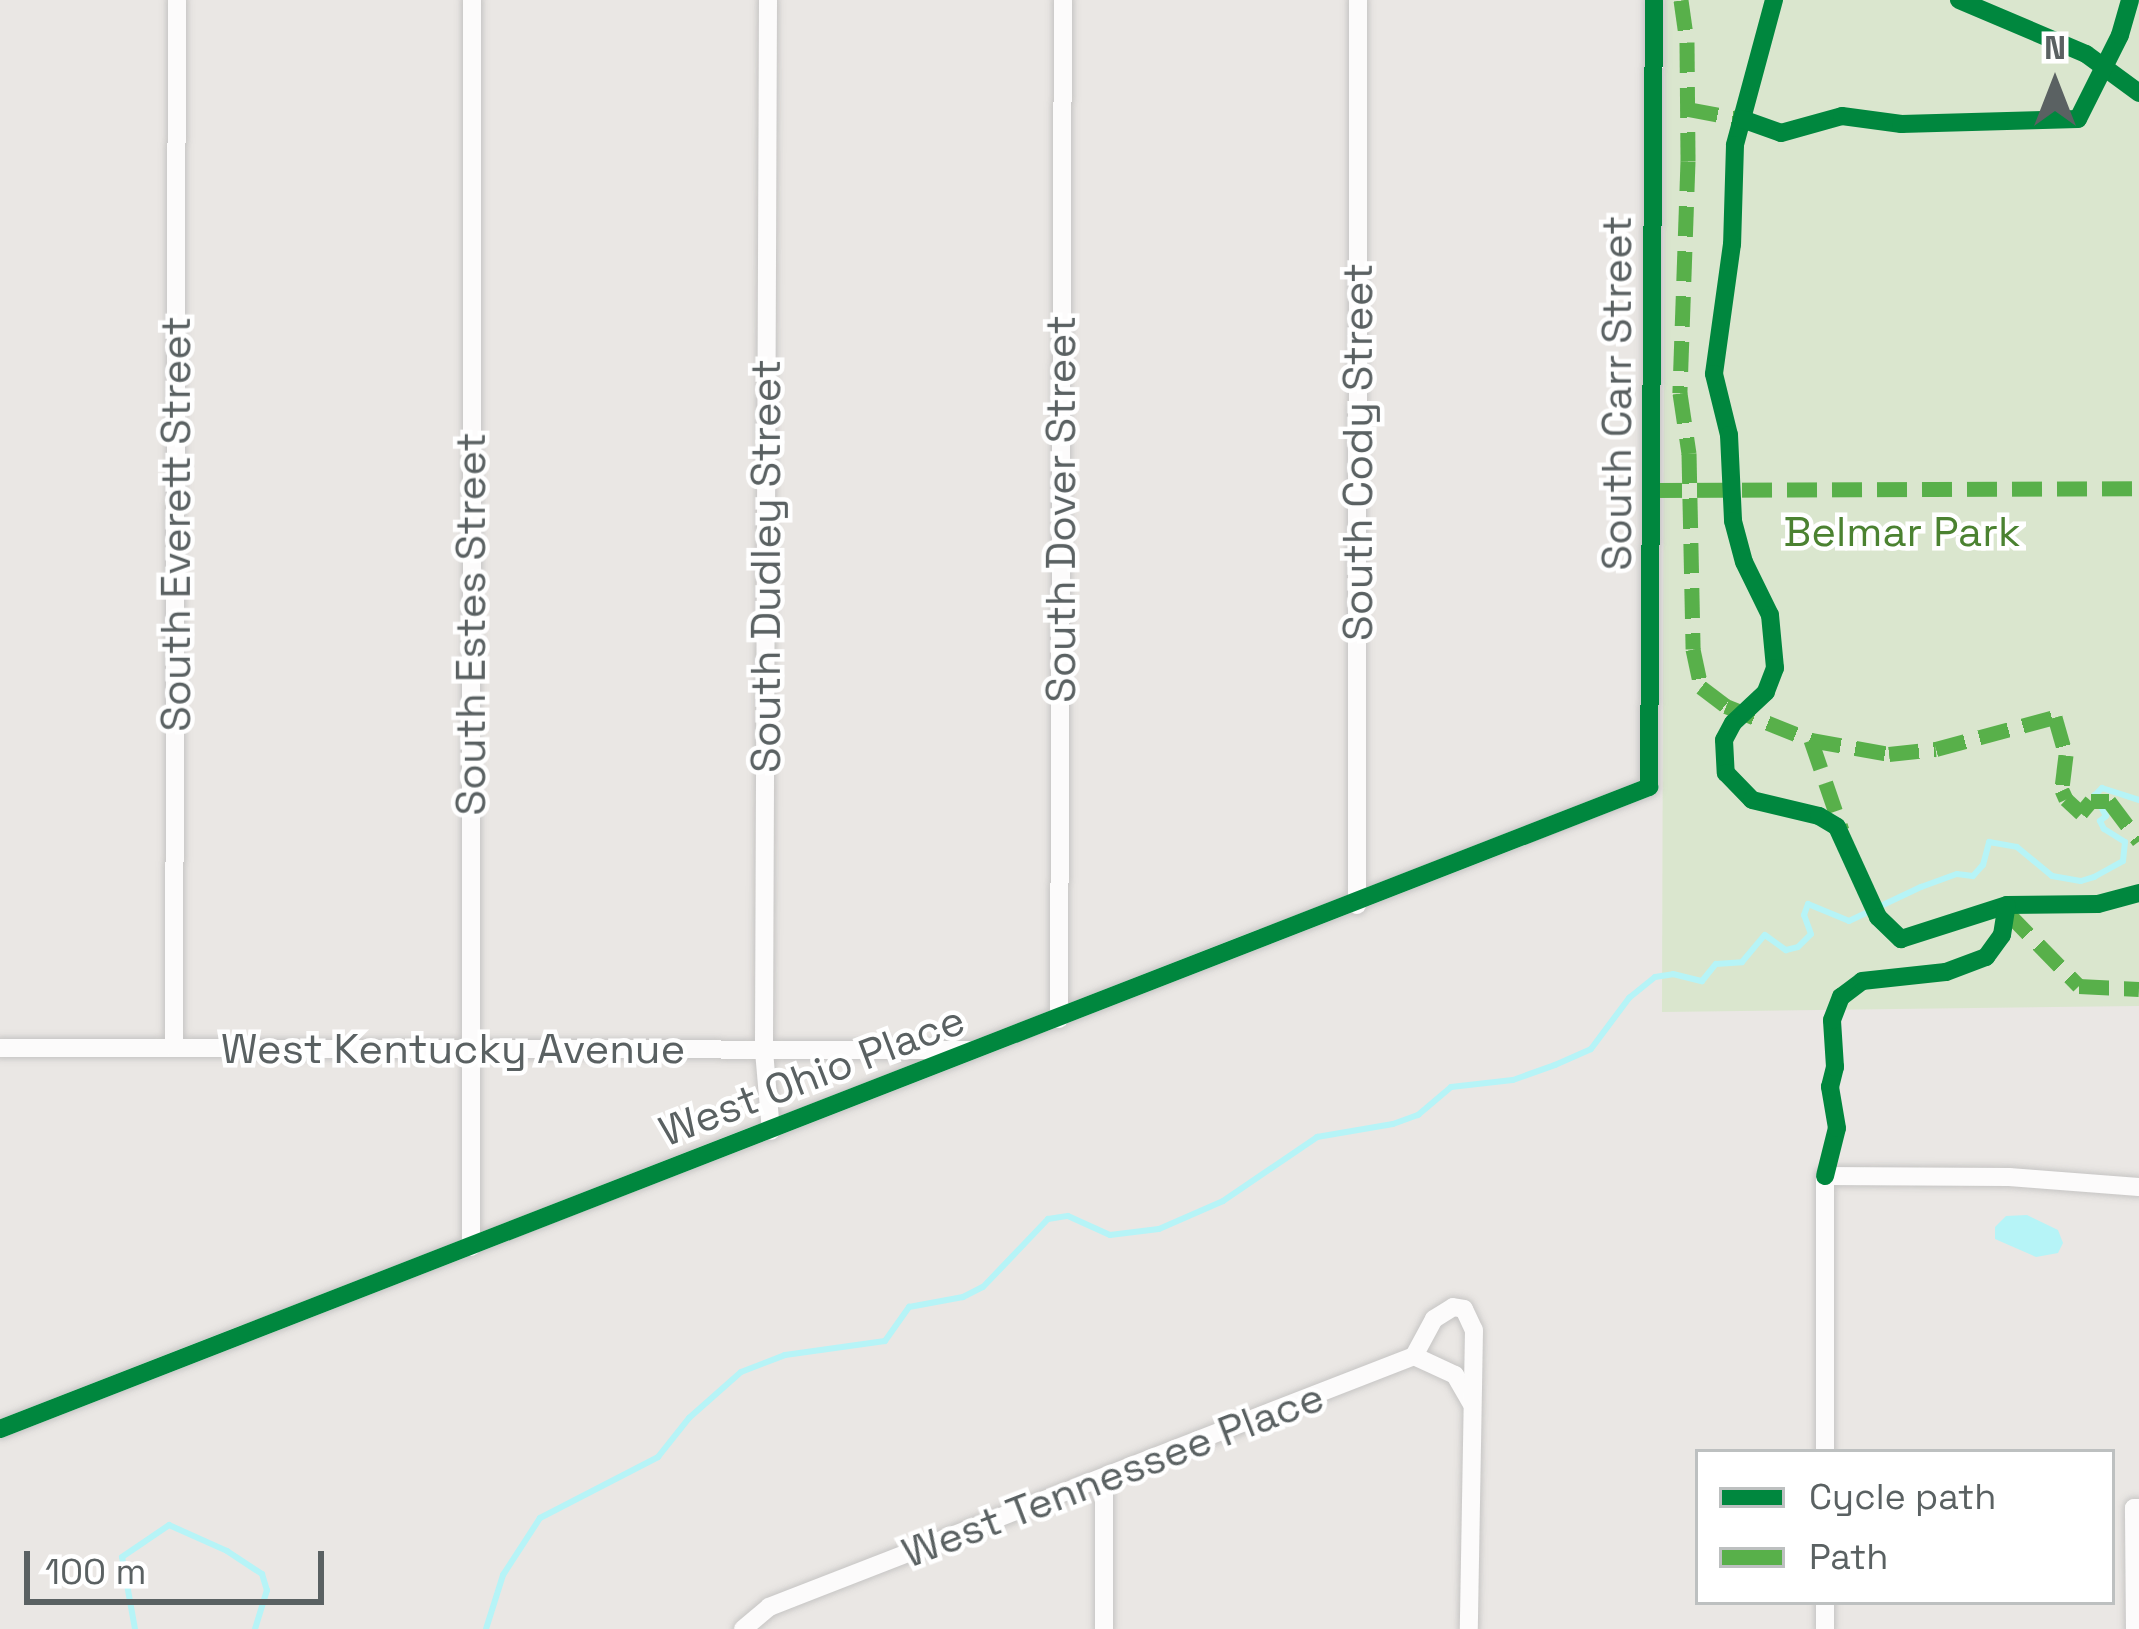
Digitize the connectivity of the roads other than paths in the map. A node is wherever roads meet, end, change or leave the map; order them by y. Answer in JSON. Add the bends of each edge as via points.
{"nodes":[{"id":1,"x":177,"y":0,"type":"edge"},
{"id":2,"x":472,"y":0,"type":"edge"},
{"id":3,"x":768,"y":0,"type":"edge"},
{"id":4,"x":1064,"y":0,"type":"edge"},
{"id":5,"x":1358,"y":0,"type":"edge"},
{"id":6,"x":1654,"y":0,"type":"edge"},
{"id":7,"x":1649,"y":787,"type":"joint"},
{"id":8,"x":1357,"y":905,"type":"junction"},
{"id":9,"x":1059,"y":1019,"type":"junction"},
{"id":10,"x":0,"y":1048,"type":"edge"},
{"id":11,"x":174,"y":1048,"type":"junction"},
{"id":12,"x":470,"y":1049,"type":"junction"},
{"id":13,"x":979,"y":1050,"type":"junction"},
{"id":14,"x":764,"y":1051,"type":"junction"},
{"id":15,"x":771,"y":1131,"type":"junction"},
{"id":16,"x":2139,"y":1186,"type":"edge"},
{"id":17,"x":470,"y":1247,"type":"junction"},
{"id":18,"x":1414,"y":1356,"type":"junction"},
{"id":19,"x":1471,"y":1403,"type":"junction"},
{"id":20,"x":0,"y":1429,"type":"edge"},
{"id":21,"x":1825,"y":1449,"type":"edge"},
{"id":22,"x":1104,"y":1480,"type":"junction"},
{"id":23,"x":2136,"y":1508,"type":"edge"},
{"id":24,"x":744,"y":1628,"type":"edge"},
{"id":25,"x":1104,"y":1629,"type":"edge"},
{"id":26,"x":1469,"y":1629,"type":"edge"},
{"id":27,"x":2135,"y":1629,"type":"edge"}],
"edges":[{"from":1,"to":11,"type":"street","name":"South Everett Street"},
{"from":2,"to":12,"type":"street","name":"South Estes Street"},
{"from":3,"to":14,"type":"street","name":"South Dudley Street"},
{"from":4,"to":9,"type":"street","name":"South Dover Street"},
{"from":5,"to":8,"type":"street","name":"South Cody Street"},
{"from":6,"to":7,"type":"street","name":"South Carr Street"},
{"from":7,"to":8,"type":"street","name":"West Ohio Place"},
{"from":8,"to":9,"type":"street","name":"West Ohio Place"},
{"from":9,"to":13,"type":"street","name":"West Ohio Place"},
{"from":10,"to":11,"type":"street","name":"West Kentucky Avenue"},
{"from":11,"to":12,"type":"street","name":"West Kentucky Avenue"},
{"from":12,"to":14,"type":"street","name":"West Kentucky Avenue"},
{"from":12,"to":17,"type":"street","name":"South Estes Street"},
{"from":13,"to":14,"type":"street","name":"West Kentucky Avenue"},
{"from":13,"to":15,"type":"street","name":"West Ohio Place"},
{"from":14,"to":15,"type":"street","name":"South Dudley Street"},
{"from":15,"to":17,"type":"street","name":"West Ohio Place"},
{"from":16,"to":21,"type":"street","via":[[1825,1176]]},
{"from":17,"to":20,"type":"street","name":"West Ohio Place"},
{"from":18,"to":19,"type":"street","via":[[1455,1376]]},
{"from":18,"to":19,"type":"street","via":[[1442,1310],[1465,1310],[1474,1330]]},
{"from":18,"to":22,"type":"street","name":"West Tennessee Place"},
{"from":19,"to":26,"type":"street"},
{"from":22,"to":24,"type":"street","name":"West Tennessee Place","via":[[769,1607]]},
{"from":22,"to":25,"type":"street"},
{"from":23,"to":27,"type":"street"}]}
